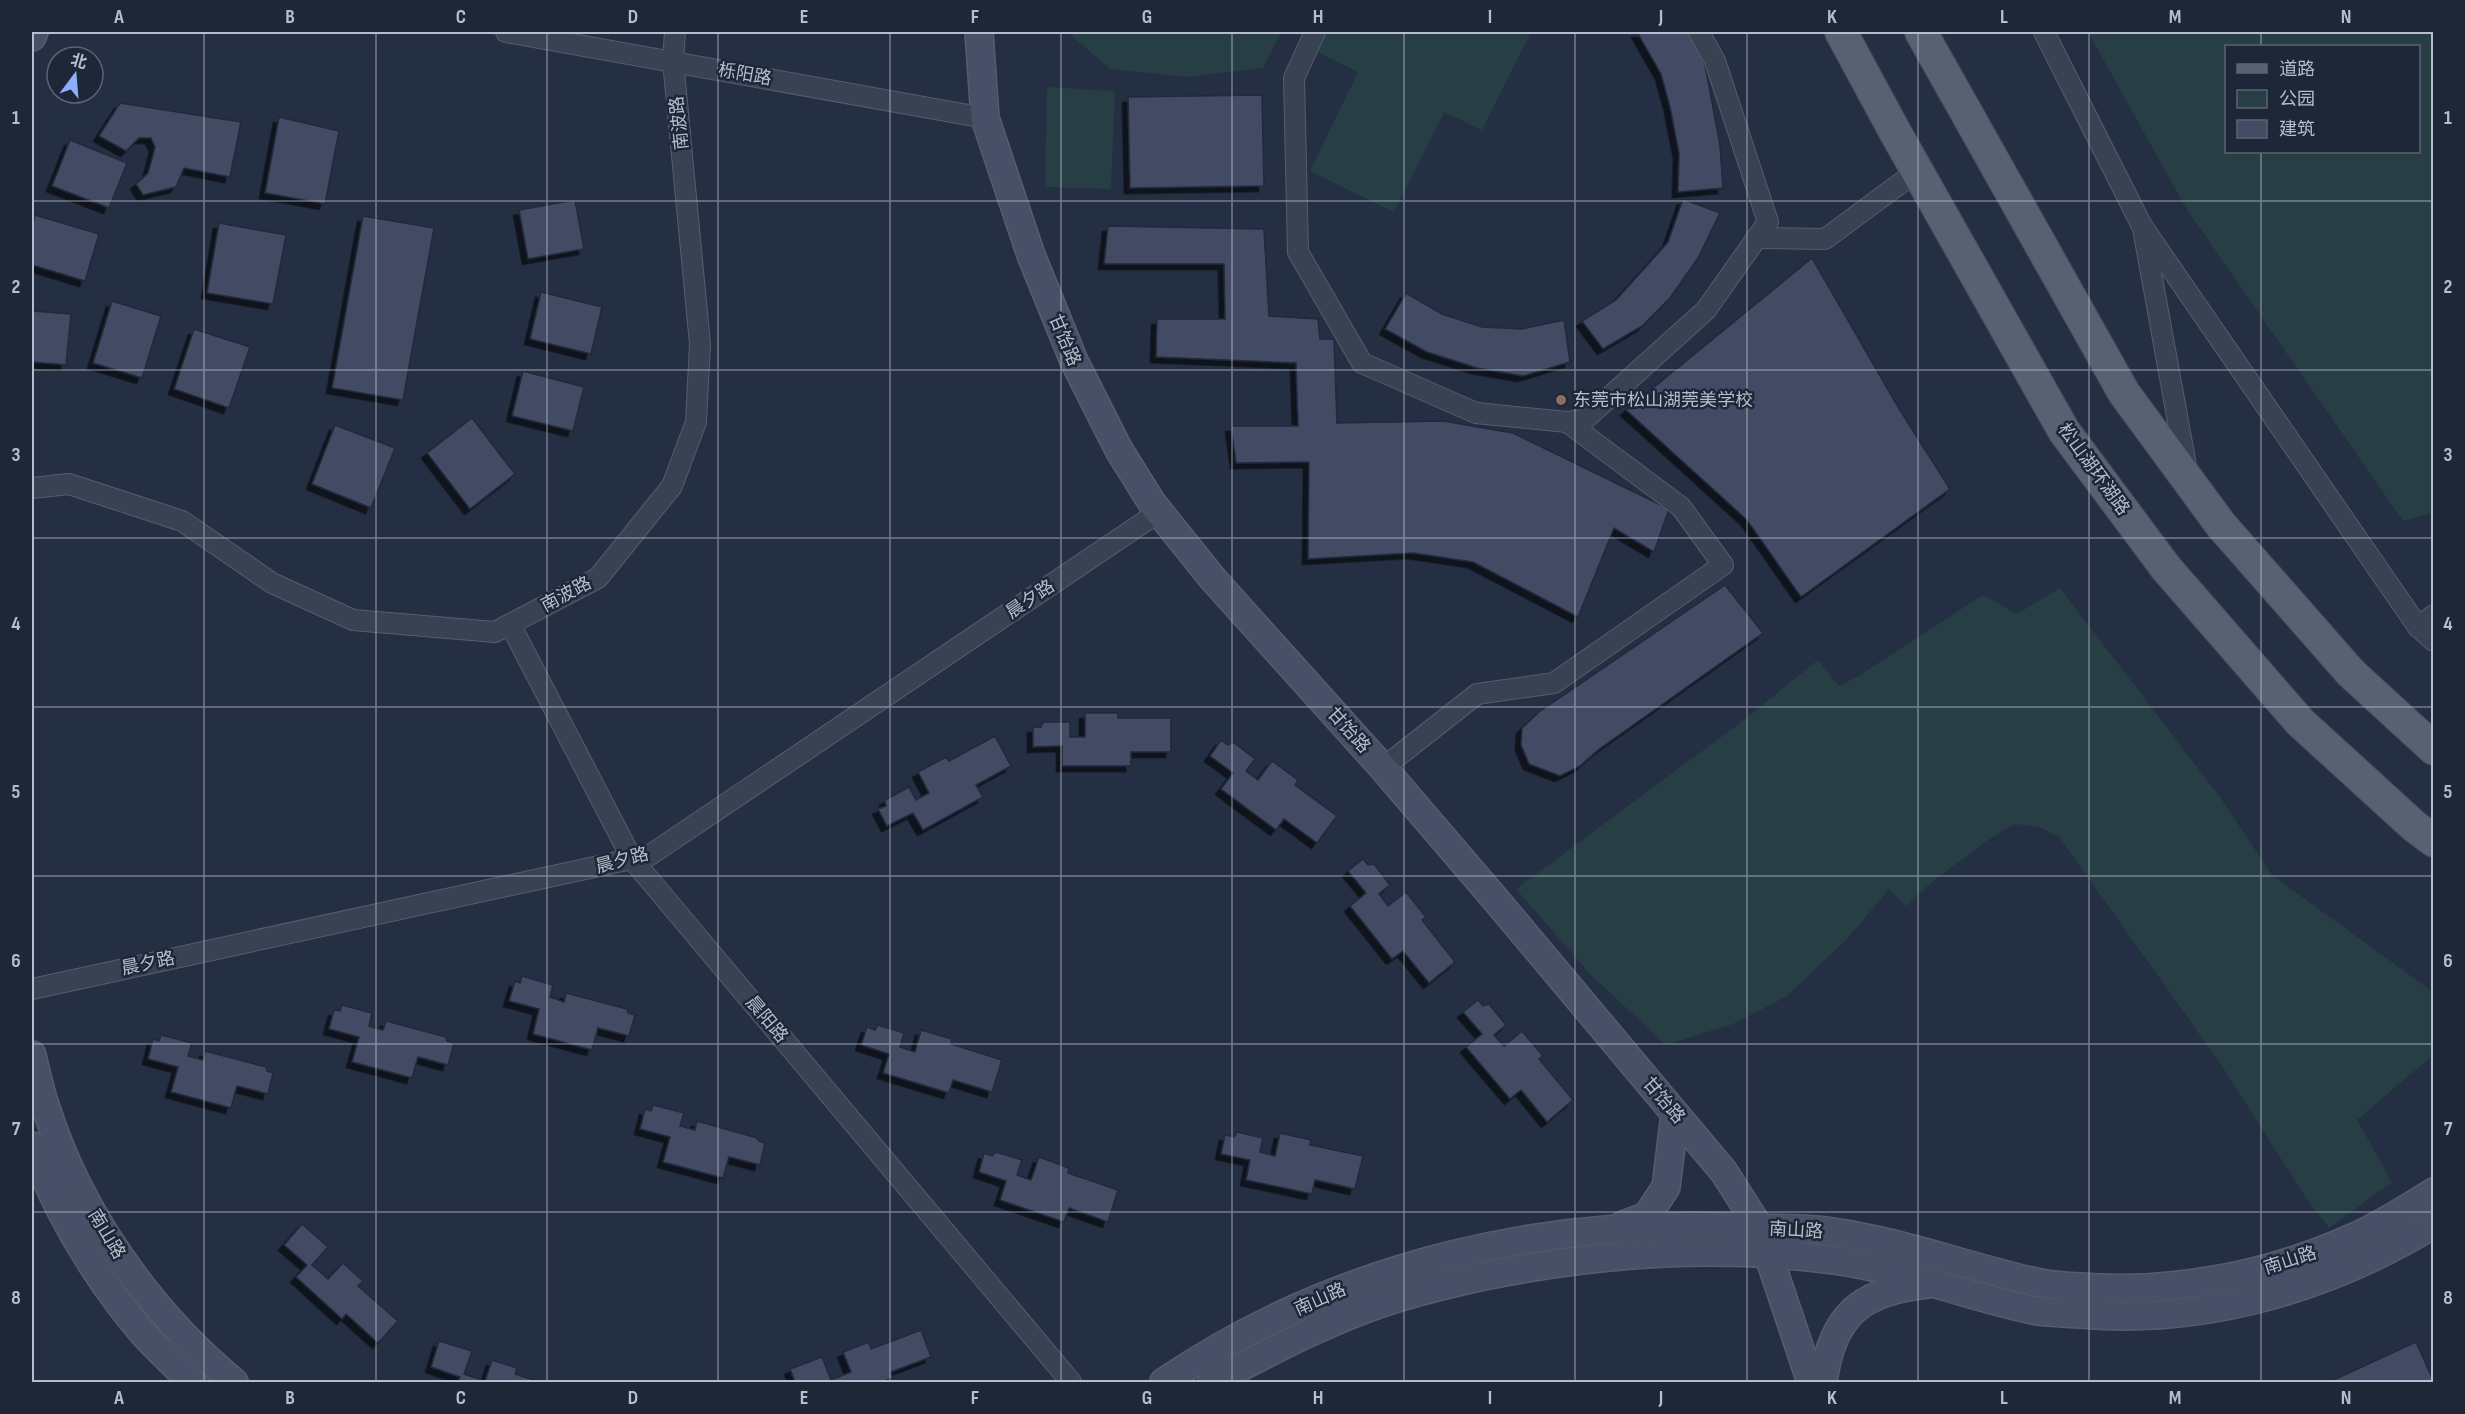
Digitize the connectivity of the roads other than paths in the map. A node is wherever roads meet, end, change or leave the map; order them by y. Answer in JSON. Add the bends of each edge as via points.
{"nodes":[{"id":1,"x":34,"y":32,"type":"edge"},
{"id":2,"x":506,"y":32,"type":"edge"},
{"id":3,"x":675,"y":32,"type":"edge"},
{"id":4,"x":979,"y":32,"type":"edge"},
{"id":5,"x":1315,"y":32,"type":"edge"},
{"id":6,"x":1699,"y":32,"type":"edge"},
{"id":7,"x":1841,"y":32,"type":"edge"},
{"id":8,"x":1921,"y":32,"type":"edge"},
{"id":9,"x":2044,"y":32,"type":"edge"},
{"id":10,"x":32,"y":37,"type":"edge"},
{"id":11,"x":673,"y":61,"type":"junction"},
{"id":12,"x":985,"y":118,"type":"junction"},
{"id":13,"x":1917,"y":171,"type":"junction"},
{"id":14,"x":2142,"y":226,"type":"junction"},
{"id":15,"x":1756,"y":238,"type":"junction"},
{"id":16,"x":1568,"y":422,"type":"junction"},
{"id":17,"x":2190,"y":483,"type":"junction"},
{"id":18,"x":32,"y":488,"type":"edge"},
{"id":19,"x":1159,"y":512,"type":"junction"},
{"id":20,"x":2426,"y":621,"type":"edge"},
{"id":21,"x":510,"y":624,"type":"junction"},
{"id":22,"x":2433,"y":641,"type":"edge"},
{"id":23,"x":2433,"y":749,"type":"edge"},
{"id":24,"x":1383,"y":768,"type":"junction"},
{"id":25,"x":2433,"y":841,"type":"edge"},
{"id":26,"x":632,"y":859,"type":"junction"},
{"id":27,"x":32,"y":988,"type":"edge"},
{"id":28,"x":32,"y":1055,"type":"edge"},
{"id":29,"x":1675,"y":1114,"type":"junction"},
{"id":30,"x":32,"y":1146,"type":"edge"},
{"id":31,"x":2433,"y":1192,"type":"edge"},
{"id":32,"x":2433,"y":1224,"type":"edge"},
{"id":33,"x":1759,"y":1227,"type":"junction"},
{"id":34,"x":1614,"y":1228,"type":"junction"},
{"id":35,"x":1769,"y":1255,"type":"junction"},
{"id":36,"x":1935,"y":1283,"type":"junction"},
{"id":37,"x":192,"y":1383,"type":"edge"},
{"id":38,"x":234,"y":1383,"type":"edge"},
{"id":39,"x":1071,"y":1383,"type":"edge"},
{"id":40,"x":1164,"y":1383,"type":"edge"},
{"id":41,"x":1212,"y":1383,"type":"edge"},
{"id":42,"x":1811,"y":1383,"type":"edge"},
{"id":43,"x":1822,"y":1383,"type":"edge"}],
"edges":[{"from":1,"to":10,"type":"main road"},
{"from":2,"to":11,"type":"street","name":"栎阳路"},
{"from":3,"to":11,"type":"street","name":"南波路"},
{"from":4,"to":12,"type":"main road","name":"甘饴路"},
{"from":5,"to":16,"type":"street","via":[[1294,78],[1298,252],[1362,363],[1476,413]]},
{"from":6,"to":15,"type":"street","via":[[1715,61],[1768,222]]},
{"from":7,"to":13,"type":"main road","name":"松山湖环湖路"},
{"from":8,"to":17,"type":"main road","via":[[2124,393]]},
{"from":9,"to":14,"type":"street"},
{"from":11,"to":12,"type":"street","name":"栎阳路"},
{"from":11,"to":21,"type":"street","name":"南波路","via":[[700,344],[696,422],[672,486],[598,578]]},
{"from":12,"to":19,"type":"main road","name":"甘饴路","via":[[1031,255],[1074,361],[1119,450]]},
{"from":13,"to":15,"type":"street","via":[[1825,239]]},
{"from":13,"to":25,"type":"main road","name":"松山湖环湖路","via":[[2064,431],[2166,568],[2300,722]]},
{"from":14,"to":17,"type":"street"},
{"from":14,"to":20,"type":"street"},
{"from":15,"to":16,"type":"street","via":[[1706,310],[1584,420]]},
{"from":16,"to":24,"type":"street","via":[[1681,507],[1723,565],[1554,683],[1477,694]]},
{"from":17,"to":23,"type":"main road","via":[[2221,525],[2351,673]]},
{"from":18,"to":21,"type":"street","name":"南波路","via":[[69,484],[182,521],[272,583],[353,620],[495,632]]},
{"from":19,"to":24,"type":"main road","name":"甘饴路","via":[[1213,579]]},
{"from":19,"to":26,"type":"street","name":"晨夕路","via":[[650,855]]},
{"from":20,"to":22,"type":"street"},
{"from":21,"to":26,"type":"street","name":"晨阳路"},
{"from":24,"to":29,"type":"main road","name":"甘饴路"},
{"from":26,"to":27,"type":"street","name":"晨夕路"},
{"from":26,"to":39,"type":"street","name":"晨阳路"},
{"from":28,"to":38,"type":"main road","name":"南山路","via":[[46,1109],[69,1166],[127,1267],[164,1316]]},
{"from":29,"to":33,"type":"main road","name":"甘饴路","via":[[1724,1172]]},
{"from":29,"to":34,"type":"main road","via":[[1666,1187],[1647,1216]]},
{"from":30,"to":37,"type":"main road","name":"南山路","via":[[73,1232],[104,1282],[144,1333]]},
{"from":31,"to":33,"type":"main road","name":"南山路","via":[[2353,1238],[2289,1262],[2226,1279],[2166,1288],[2043,1284],[1909,1247],[1831,1232]]},
{"from":32,"to":36,"type":"main road","name":"南山路","via":[[2365,1263],[2297,1288],[2232,1306],[2168,1315],[2038,1311]]},
{"from":33,"to":34,"type":"main road","name":"南山路","via":[[1710,1224]]},
{"from":33,"to":35,"type":"main road","name":"甘饴路"},
{"from":34,"to":40,"type":"main road","name":"南山路","via":[[1533,1238],[1437,1258],[1364,1280],[1274,1319],[1198,1359]]},
{"from":35,"to":36,"type":"main road","name":"南山路","via":[[1827,1259]]},
{"from":35,"to":41,"type":"main road","name":"南山路","via":[[1629,1254],[1537,1265],[1444,1284],[1373,1306],[1286,1344]]},
{"from":35,"to":42,"type":"main road","name":"甘饴路"},
{"from":36,"to":43,"type":"main road","via":[[1902,1287],[1865,1299],[1838,1327]]}]}
